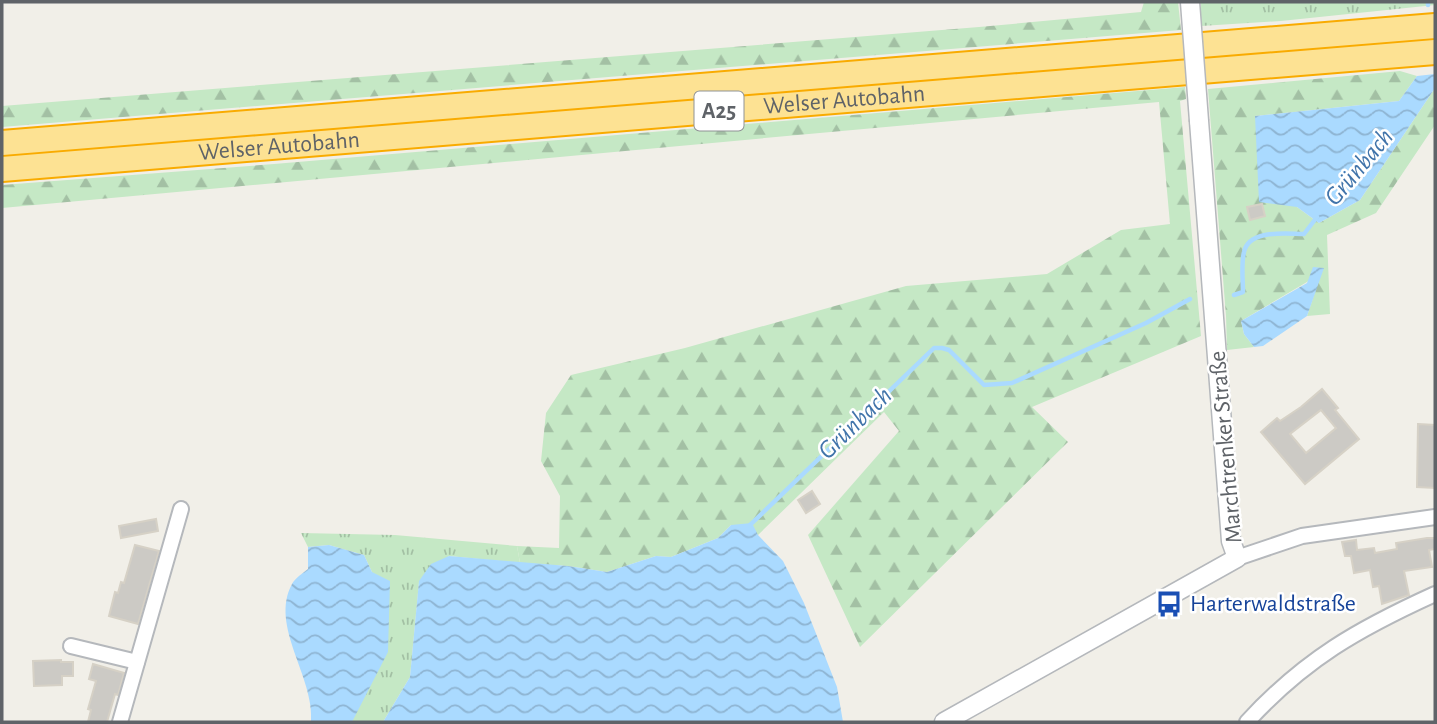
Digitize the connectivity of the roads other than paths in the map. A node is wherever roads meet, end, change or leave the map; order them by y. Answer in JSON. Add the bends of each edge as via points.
{"nodes":[{"id":1,"x":1190,"y":2,"type":"edge"},
{"id":2,"x":1435,"y":26,"type":"edge"},
{"id":3,"x":1435,"y":52,"type":"edge"},
{"id":4,"x":2,"y":143,"type":"edge"},
{"id":5,"x":2,"y":169,"type":"edge"},
{"id":6,"x":181,"y":509,"type":"dead end"},
{"id":7,"x":1435,"y":517,"type":"edge"},
{"id":8,"x":1237,"y":558,"type":"junction"},
{"id":9,"x":1435,"y":594,"type":"edge"},
{"id":10,"x":71,"y":646,"type":"dead end"},
{"id":11,"x":137,"y":662,"type":"junction"},
{"id":12,"x":120,"y":722,"type":"edge"},
{"id":13,"x":944,"y":722,"type":"edge"},
{"id":14,"x":1247,"y":722,"type":"edge"}],
"edges":[{"from":1,"to":8,"type":"street","name":"Marchtrenker Straße","bridge":true,"via":[[1231,541]]},
{"from":2,"to":4,"type":"highway","name":"Welser Autobahn","number":"A25"},
{"from":3,"to":5,"type":"highway","name":"Welser Autobahn","number":"A25"},
{"from":6,"to":11,"type":"street"},
{"from":7,"to":8,"type":"street","via":[[1302,536]]},
{"from":8,"to":13,"type":"street","name":"Marchtrenker Straße"},
{"from":9,"to":14,"type":"street","via":[[1341,641],[1307,665]]},
{"from":10,"to":11,"type":"street"},
{"from":11,"to":12,"type":"street"}]}
